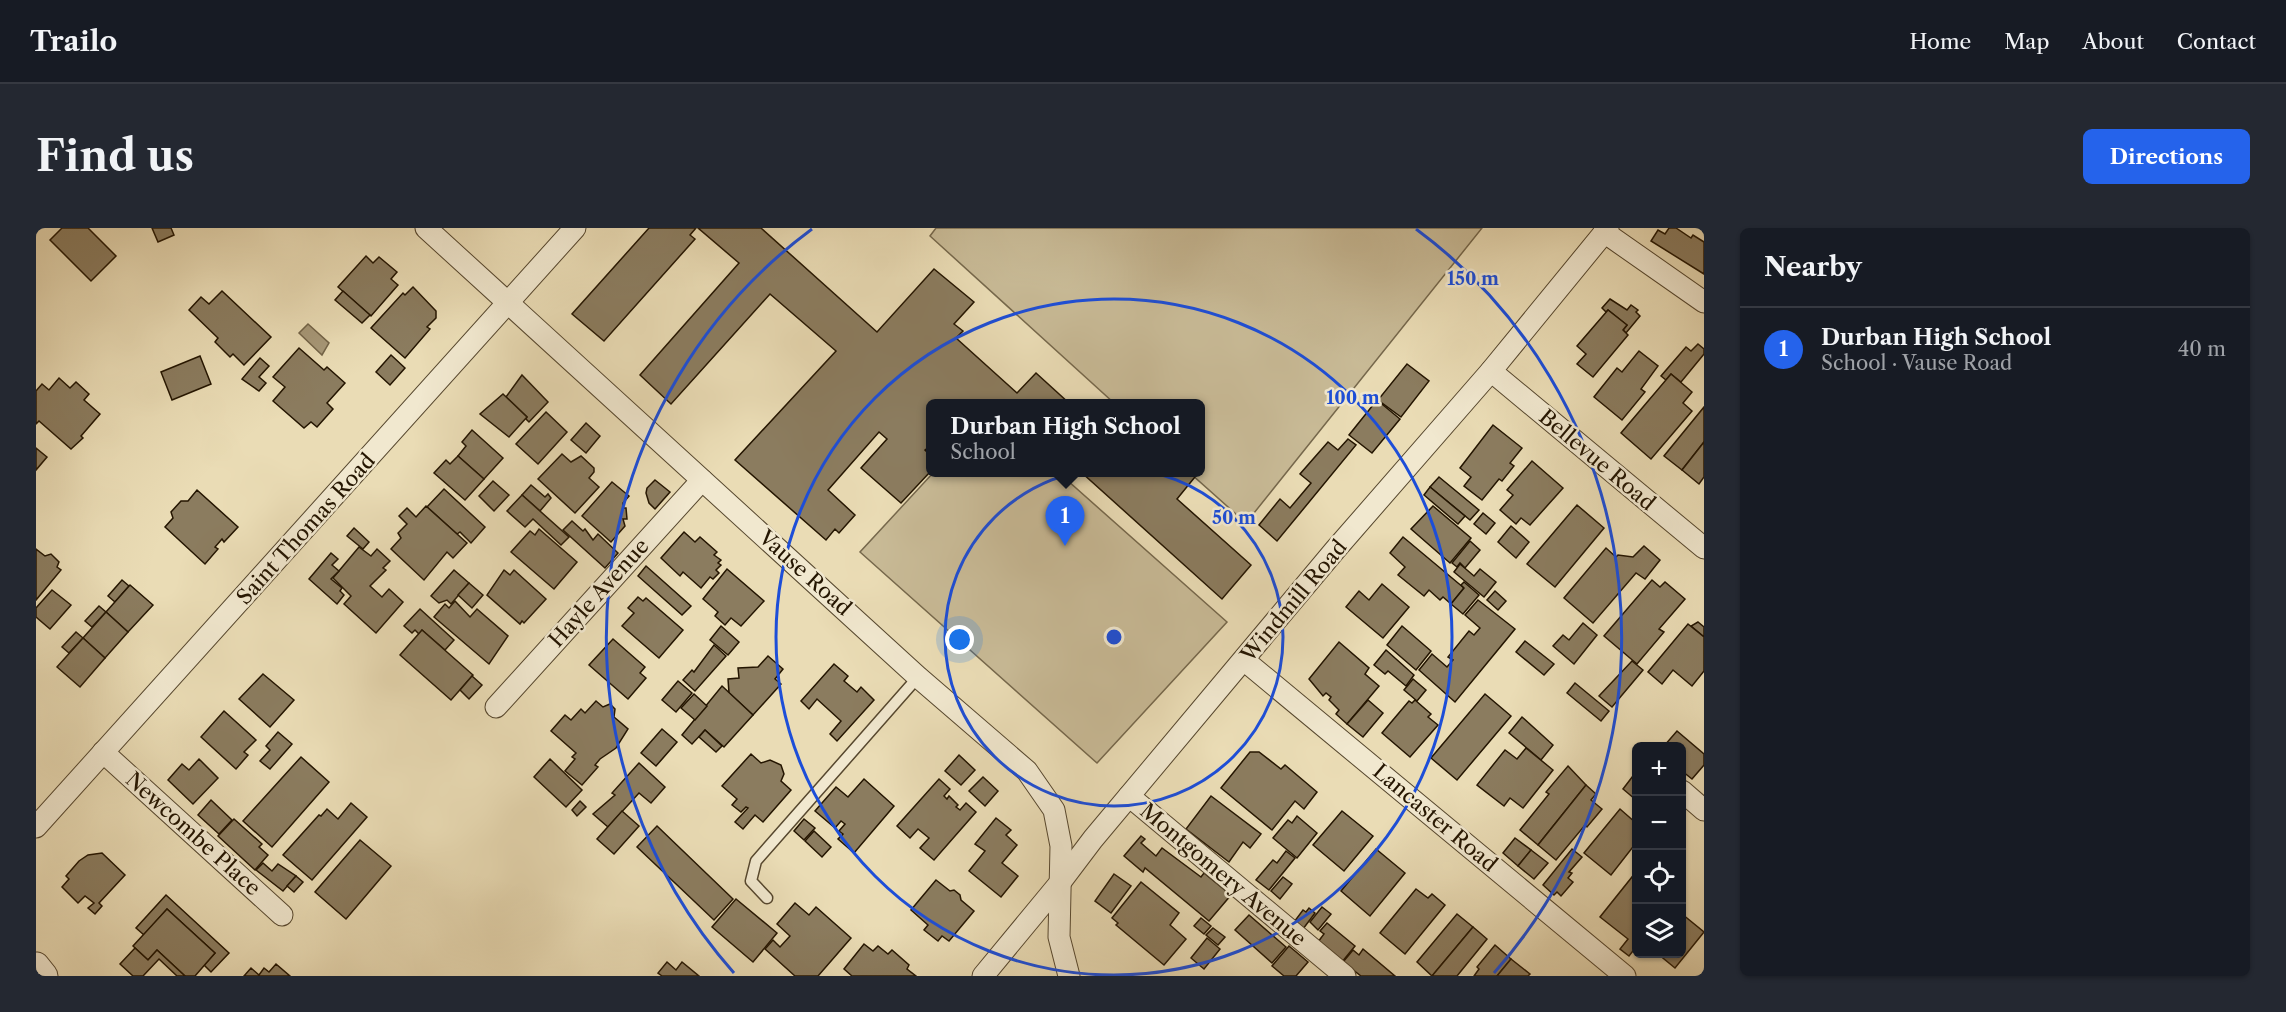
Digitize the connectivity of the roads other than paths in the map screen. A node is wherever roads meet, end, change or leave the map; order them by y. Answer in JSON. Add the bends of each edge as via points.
{"nodes":[{"id":1,"x":426,"y":228,"type":"edge"},
{"id":2,"x":575,"y":228,"type":"edge"},
{"id":3,"x":1606,"y":230,"type":"edge"},
{"id":4,"x":509,"y":302,"type":"junction"},
{"id":5,"x":1704,"y":302,"type":"edge"},
{"id":6,"x":1491,"y":371,"type":"junction"},
{"id":7,"x":702,"y":480,"type":"junction"},
{"id":8,"x":1704,"y":548,"type":"edge"},
{"id":9,"x":1245,"y":661,"type":"junction"},
{"id":10,"x":918,"y":677,"type":"junction"},
{"id":11,"x":496,"y":707,"type":"dead end"},
{"id":12,"x":103,"y":752,"type":"junction"},
{"id":13,"x":1686,"y":794,"type":"edge"},
{"id":14,"x":1129,"y":796,"type":"junction"},
{"id":15,"x":1704,"y":810,"type":"edge"},
{"id":16,"x":36,"y":827,"type":"edge"},
{"id":17,"x":1059,"y":884,"type":"junction"},
{"id":18,"x":767,"y":898,"type":"dead end"},
{"id":19,"x":282,"y":915,"type":"dead end"},
{"id":20,"x":983,"y":976,"type":"edge"},
{"id":21,"x":1069,"y":976,"type":"edge"},
{"id":22,"x":1345,"y":976,"type":"edge"},
{"id":23,"x":1625,"y":976,"type":"edge"}],
"edges":[{"from":1,"to":4,"type":"street","name":"Vause Road"},
{"from":2,"to":4,"type":"street","name":"Saint Thomas Road"},
{"from":3,"to":5,"type":"street"},
{"from":3,"to":6,"type":"street","name":"Windmill Road"},
{"from":4,"to":7,"type":"street","name":"Vause Road"},
{"from":4,"to":12,"type":"street","name":"Saint Thomas Road"},
{"from":6,"to":8,"type":"street","name":"Bellevue Road"},
{"from":6,"to":9,"type":"street","name":"Windmill Road","via":[[1335,550]]},
{"from":7,"to":10,"type":"street","name":"Vause Road"},
{"from":7,"to":11,"type":"street","name":"Hayle Avenue"},
{"from":9,"to":14,"type":"street","name":"Windmill Road"},
{"from":9,"to":23,"type":"street","name":"Lancaster Road"},
{"from":10,"to":17,"type":"street","name":"Vause Road","via":[[1027,771],[1042,790],[1054,810],[1061,846]]},
{"from":10,"to":18,"type":"lane","via":[[756,861],[751,880]]},
{"from":12,"to":16,"type":"street","name":"Saint Thomas Road"},
{"from":12,"to":19,"type":"street","name":"Newcombe Place"},
{"from":13,"to":15,"type":"street"},
{"from":14,"to":17,"type":"street","name":"Windmill Road"},
{"from":14,"to":22,"type":"street","name":"Montgomery Avenue"},
{"from":17,"to":20,"type":"street","name":"Windmill Road"},
{"from":17,"to":21,"type":"street","name":"Vause Road","via":[[1059,937]]}]}
